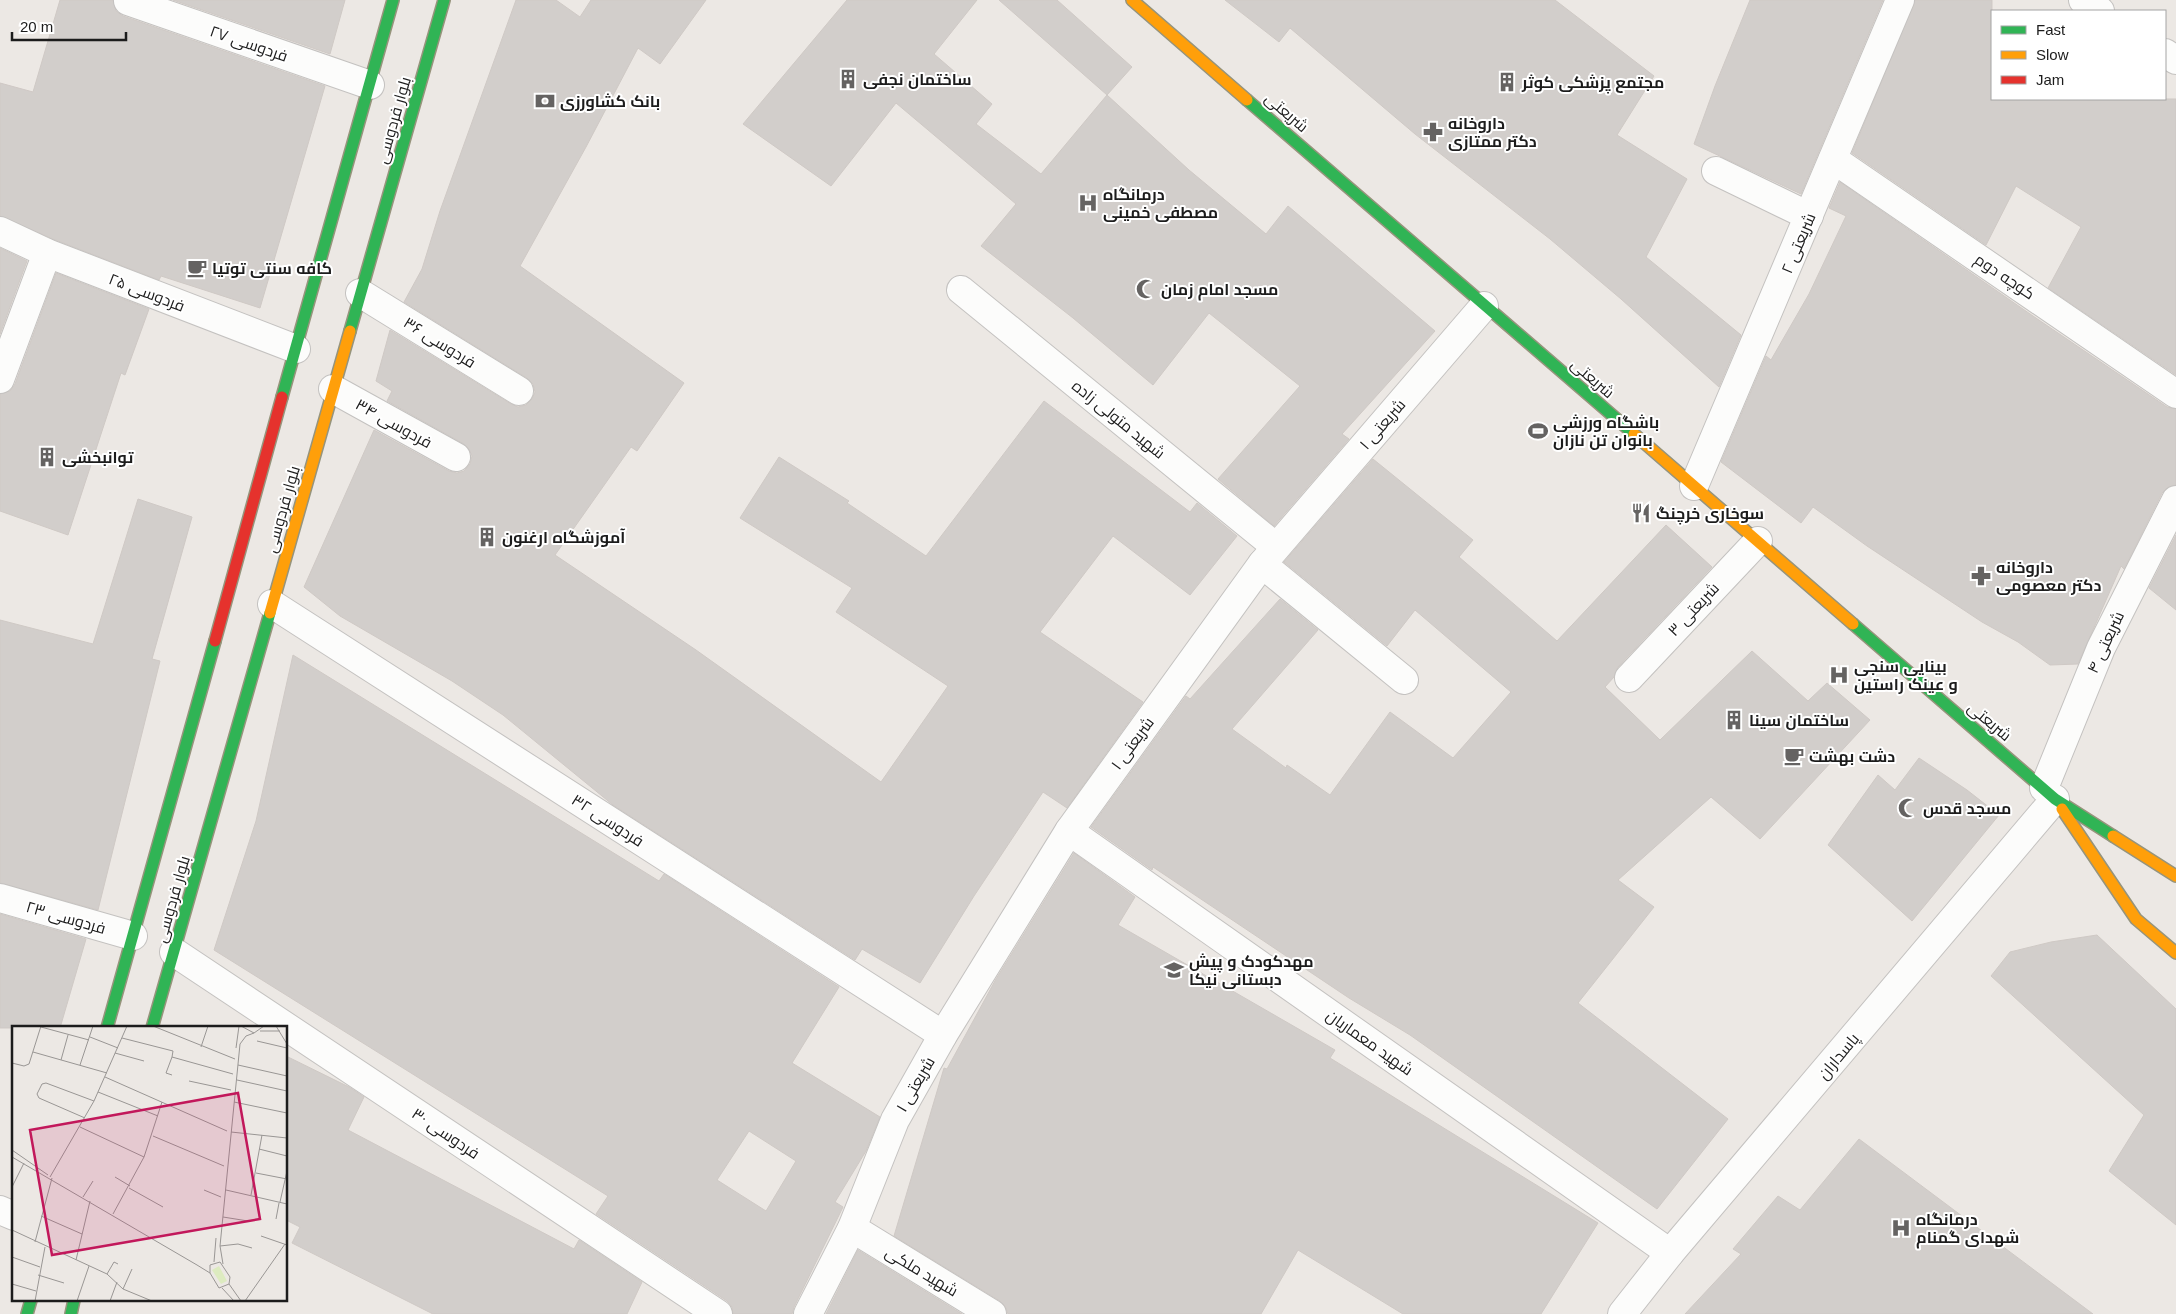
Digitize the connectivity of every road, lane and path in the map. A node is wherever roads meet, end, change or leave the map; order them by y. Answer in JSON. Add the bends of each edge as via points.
{"nodes":[{"id":1,"x":128,"y":0,"type":"edge"},
{"id":2,"x":393,"y":0,"type":"edge"},
{"id":3,"x":444,"y":0,"type":"edge"},
{"id":4,"x":1132,"y":0,"type":"edge"},
{"id":5,"x":1900,"y":0,"type":"edge"},
{"id":6,"x":2082,"y":0,"type":"edge"},
{"id":7,"x":2098,"y":10,"type":"edge"},
{"id":8,"x":370,"y":85,"type":"junction"},
{"id":9,"x":1833,"y":158,"type":"junction"},
{"id":10,"x":1716,"y":171,"type":"dead end"},
{"id":11,"x":1809,"y":216,"type":"junction"},
{"id":12,"x":0,"y":231,"type":"edge"},
{"id":13,"x":47,"y":253,"type":"junction"},
{"id":14,"x":961,"y":290,"type":"dead end"},
{"id":15,"x":360,"y":293,"type":"junction"},
{"id":16,"x":1484,"y":306,"type":"junction"},
{"id":17,"x":296,"y":349,"type":"junction"},
{"id":18,"x":0,"y":379,"type":"edge"},
{"id":19,"x":333,"y":389,"type":"junction"},
{"id":20,"x":519,"y":391,"type":"dead end"},
{"id":21,"x":2176,"y":394,"type":"edge"},
{"id":22,"x":456,"y":457,"type":"dead end"},
{"id":23,"x":1694,"y":486,"type":"junction"},
{"id":24,"x":2176,"y":500,"type":"edge"},
{"id":25,"x":1758,"y":541,"type":"junction"},
{"id":26,"x":1269,"y":556,"type":"junction"},
{"id":27,"x":272,"y":604,"type":"junction"},
{"id":28,"x":1629,"y":678,"type":"dead end"},
{"id":29,"x":1404,"y":680,"type":"dead end"},
{"id":30,"x":2050,"y":794,"type":"junction"},
{"id":31,"x":1069,"y":830,"type":"junction"},
{"id":32,"x":2176,"y":876,"type":"edge"},
{"id":33,"x":0,"y":898,"type":"edge"},
{"id":34,"x":133,"y":936,"type":"junction"},
{"id":35,"x":174,"y":952,"type":"junction"},
{"id":36,"x":2176,"y":953,"type":"edge"},
{"id":37,"x":108,"y":1026,"type":"edge"},
{"id":38,"x":153,"y":1026,"type":"edge"},
{"id":39,"x":285,"y":1026,"type":"edge"},
{"id":40,"x":288,"y":1028,"type":"edge"},
{"id":41,"x":943,"y":1035,"type":"junction"},
{"id":42,"x":0,"y":1210,"type":"edge"},
{"id":43,"x":12,"y":1215,"type":"edge"},
{"id":44,"x":852,"y":1228,"type":"junction"},
{"id":45,"x":1670,"y":1253,"type":"junction"},
{"id":46,"x":718,"y":1314,"type":"edge"},
{"id":47,"x":808,"y":1314,"type":"edge"},
{"id":48,"x":992,"y":1314,"type":"edge"},
{"id":49,"x":1622,"y":1314,"type":"edge"}],
"edges":[{"from":1,"to":8,"type":"street","name":"فردوسی ۲۷"},
{"from":2,"to":8,"type":"main road","name":"بلوار فردوسی"},
{"from":3,"to":15,"type":"main road","name":"بلوار فردوسی"},
{"from":4,"to":16,"type":"main road","name":"شریعتی"},
{"from":5,"to":9,"type":"street","name":"شریعتی ۲"},
{"from":6,"to":7,"type":"street"},
{"from":8,"to":17,"type":"main road","name":"بلوار فردوسی"},
{"from":9,"to":11,"type":"street","name":"شریعتی ۲"},
{"from":9,"to":21,"type":"street","name":"کوچه دوم"},
{"from":10,"to":11,"type":"street"},
{"from":11,"to":23,"type":"street","name":"شریعتی ۲"},
{"from":12,"to":13,"type":"street","name":"فردوسی ۲۵"},
{"from":13,"to":17,"type":"street","name":"فردوسی ۲۵"},
{"from":13,"to":18,"type":"street"},
{"from":14,"to":26,"type":"street","name":"شهید متولی زاده"},
{"from":15,"to":19,"type":"main road","name":"بلوار فردوسی"},
{"from":15,"to":20,"type":"street","name":"فردوسی ۳۶"},
{"from":16,"to":23,"type":"main road","name":"شریعتی"},
{"from":16,"to":26,"type":"street","name":"شریعتی ۱"},
{"from":17,"to":34,"type":"main road","name":"بلوار فردوسی"},
{"from":19,"to":22,"type":"street","name":"فردوسی ۳۴"},
{"from":19,"to":27,"type":"main road","name":"بلوار فردوسی"},
{"from":23,"to":25,"type":"main road","name":"شریعتی"},
{"from":24,"to":30,"type":"street","name":"شریعتی ۴","via":[[2101,648]]},
{"from":25,"to":28,"type":"street","name":"شریعتی ۳"},
{"from":25,"to":30,"type":"main road","name":"شریعتی"},
{"from":26,"to":29,"type":"street","name":"شهید متولی زاده"},
{"from":26,"to":31,"type":"street","name":"شریعتی ۱"},
{"from":27,"to":35,"type":"main road","name":"بلوار فردوسی"},
{"from":27,"to":41,"type":"street","name":"فردوسی ۳۲"},
{"from":30,"to":32,"type":"main road"},
{"from":30,"to":36,"type":"main road","via":[[2136,919]]},
{"from":30,"to":45,"type":"street","name":"پاسداران"},
{"from":31,"to":41,"type":"street","name":"شریعتی ۱"},
{"from":31,"to":45,"type":"street","name":"شهید معماریان"},
{"from":33,"to":34,"type":"street","name":"فردوسی ۲۳"},
{"from":34,"to":37,"type":"main road","name":"بلوار فردوسی"},
{"from":35,"to":38,"type":"main road","name":"بلوار فردوسی"},
{"from":35,"to":39,"type":"street","name":"فردوسی ۳۰"},
{"from":40,"to":46,"type":"street","name":"فردوسی ۳۰"},
{"from":41,"to":44,"type":"street","name":"شریعتی ۱","via":[[895,1120]]},
{"from":42,"to":43,"type":"street"},
{"from":44,"to":47,"type":"street","name":"شریعتی ۱"},
{"from":44,"to":48,"type":"street","name":"شهید ملکی"},
{"from":45,"to":49,"type":"street","name":"پاسداران"}]}
